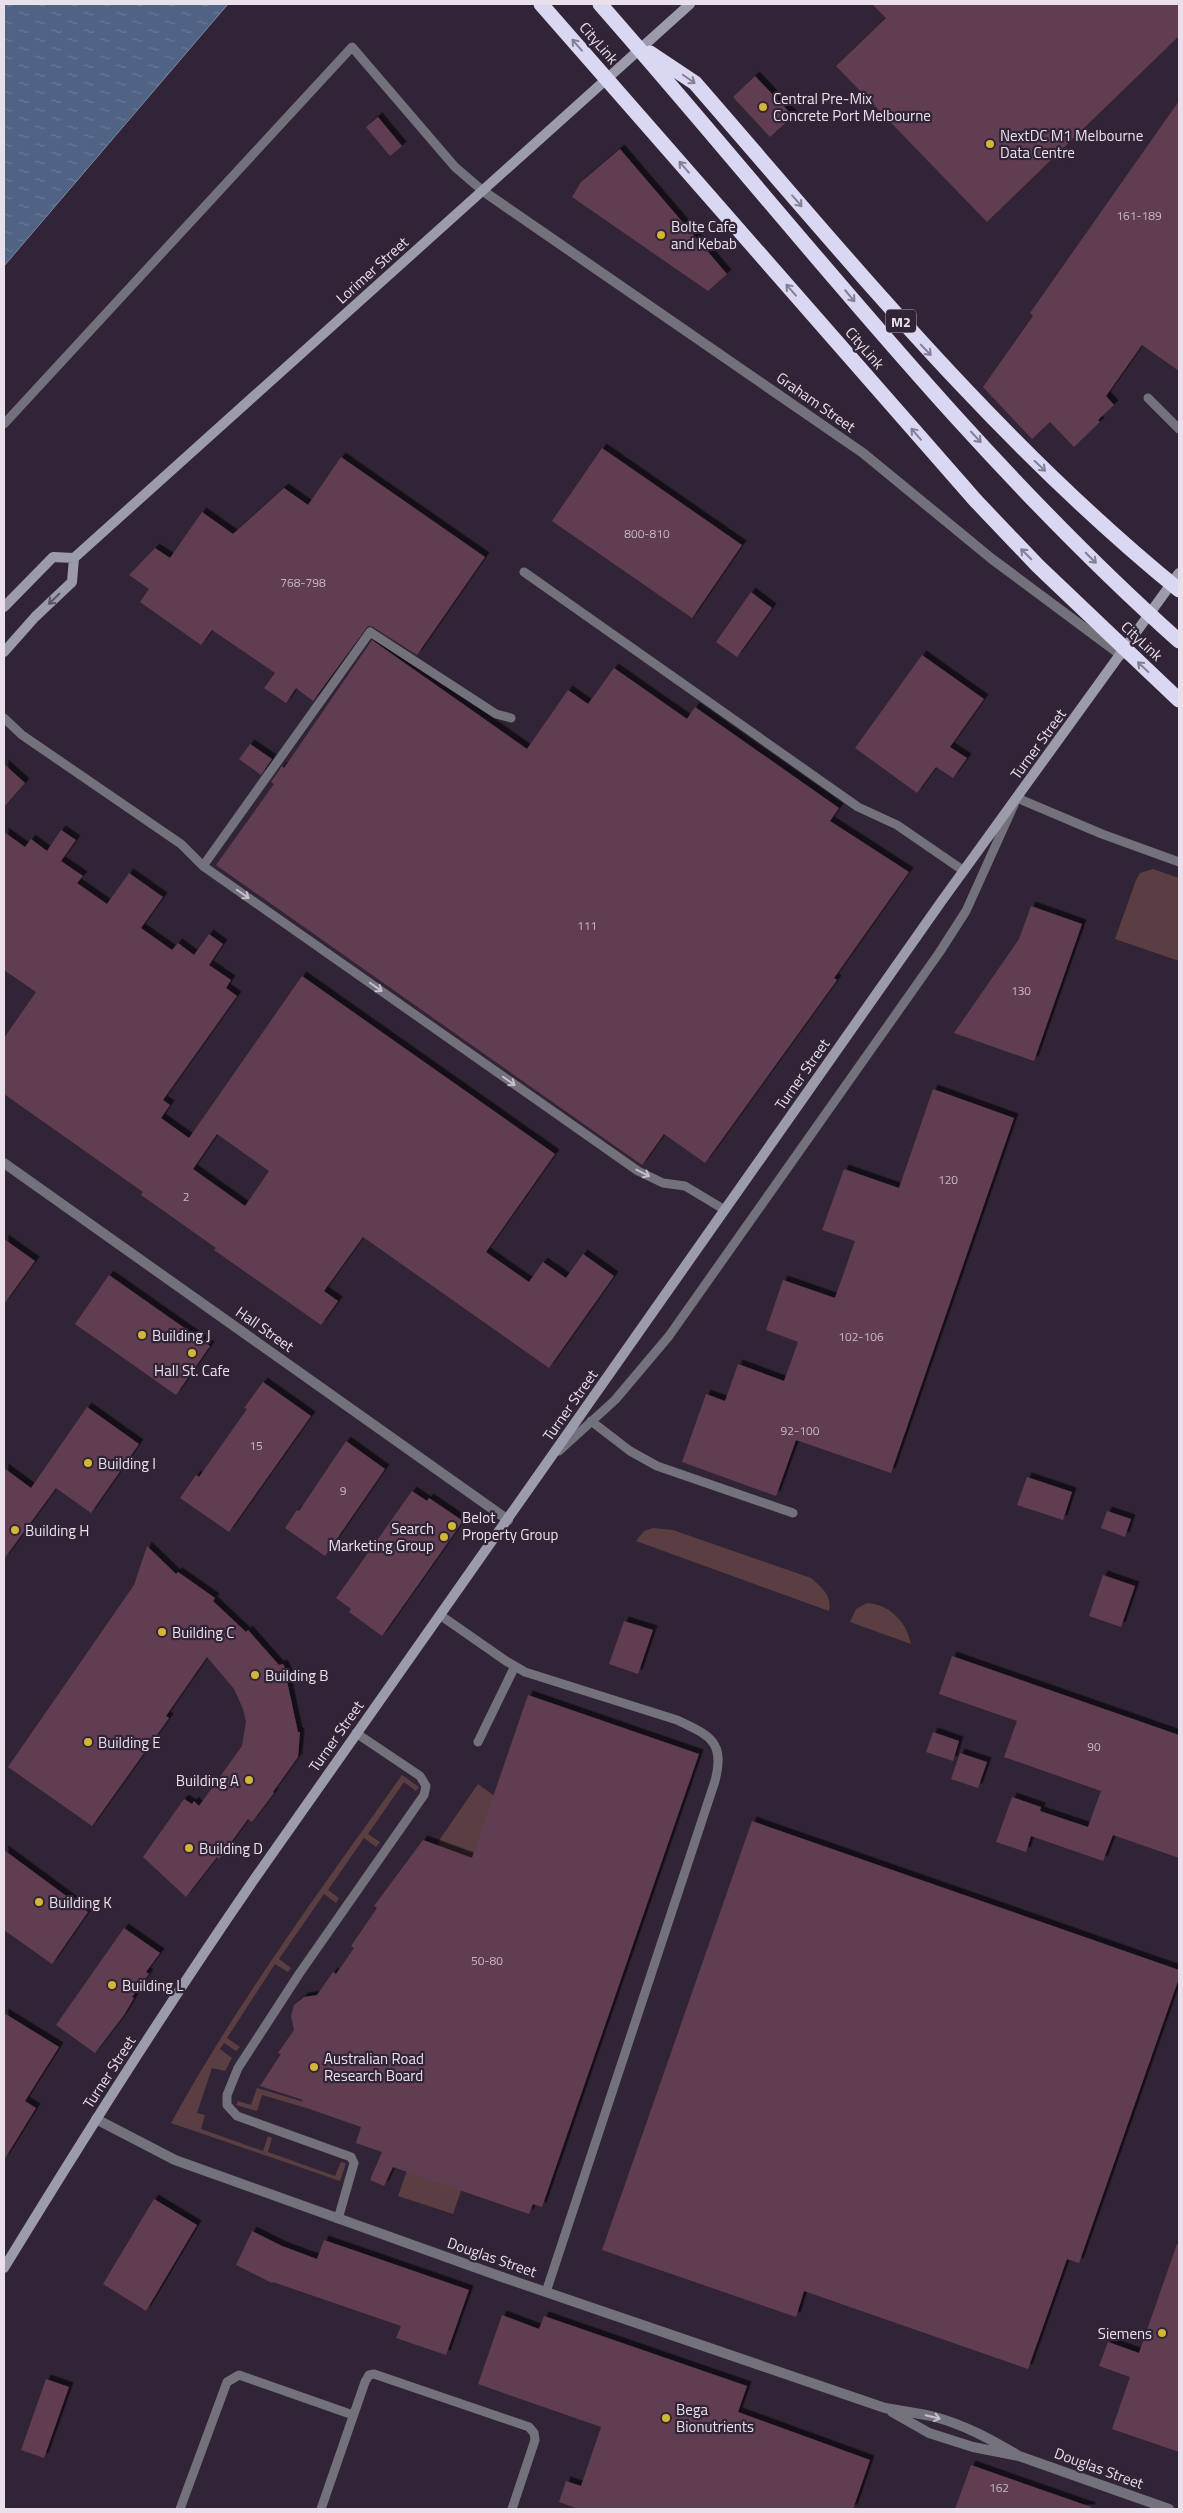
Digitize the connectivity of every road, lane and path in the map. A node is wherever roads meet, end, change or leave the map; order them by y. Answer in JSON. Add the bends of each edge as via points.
{"nodes":[{"id":1,"x":542,"y":4,"type":"edge"},
{"id":2,"x":600,"y":4,"type":"edge"},
{"id":3,"x":690,"y":4,"type":"edge"},
{"id":4,"x":634,"y":42,"type":"junction"},
{"id":5,"x":483,"y":190,"type":"junction"},
{"id":6,"x":1148,"y":398,"type":"dead end"},
{"id":7,"x":4,"y":424,"type":"edge"},
{"id":8,"x":1179,"y":428,"type":"edge"},
{"id":9,"x":74,"y":558,"type":"junction"},
{"id":10,"x":524,"y":572,"type":"dead end"},
{"id":11,"x":1179,"y":573,"type":"edge"},
{"id":12,"x":1179,"y":590,"type":"edge"},
{"id":13,"x":4,"y":607,"type":"edge"},
{"id":14,"x":1179,"y":641,"type":"edge"},
{"id":15,"x":4,"y":652,"type":"edge"},
{"id":16,"x":1121,"y":655,"type":"junction"},
{"id":17,"x":1179,"y":700,"type":"edge"},
{"id":18,"x":4,"y":718,"type":"edge"},
{"id":19,"x":511,"y":718,"type":"dead end"},
{"id":20,"x":1017,"y":798,"type":"junction"},
{"id":21,"x":1179,"y":862,"type":"edge"},
{"id":22,"x":203,"y":866,"type":"junction"},
{"id":23,"x":964,"y":871,"type":"junction"},
{"id":24,"x":4,"y":1164,"type":"edge"},
{"id":25,"x":725,"y":1210,"type":"junction"},
{"id":26,"x":591,"y":1421,"type":"junction"},
{"id":27,"x":552,"y":1457,"type":"junction"},
{"id":28,"x":793,"y":1513,"type":"dead end"},
{"id":29,"x":508,"y":1520,"type":"junction"},
{"id":30,"x":440,"y":1615,"type":"junction"},
{"id":31,"x":515,"y":1666,"type":"junction"},
{"id":32,"x":356,"y":1733,"type":"junction"},
{"id":33,"x":478,"y":1742,"type":"dead end"},
{"id":34,"x":96,"y":2119,"type":"junction"},
{"id":35,"x":338,"y":2219,"type":"junction"},
{"id":36,"x":4,"y":2268,"type":"edge"},
{"id":37,"x":546,"y":2292,"type":"junction"},
{"id":38,"x":885,"y":2408,"type":"junction"},
{"id":39,"x":353,"y":2415,"type":"junction"},
{"id":40,"x":1019,"y":2456,"type":"junction"},
{"id":41,"x":180,"y":2509,"type":"edge"},
{"id":42,"x":320,"y":2509,"type":"edge"},
{"id":43,"x":512,"y":2509,"type":"edge"},
{"id":44,"x":1169,"y":2509,"type":"edge"}],
"edges":[{"from":17,"to":1,"type":"highway","name":"CityLink","one_way":true,"via":[[1038,566],[976,502]]},
{"from":2,"to":4,"type":"highway","name":"CityLink","number":"M2"},
{"from":3,"to":5,"type":"street","name":"Lorimer Street"},
{"from":4,"to":12,"type":"highway","number":"M2","one_way":true,"via":[[695,83],[920,342],[1011,439],[1106,528]]},
{"from":4,"to":14,"type":"highway","name":"CityLink","number":"M2","one_way":true,"via":[[905,360],[1116,584]]},
{"from":5,"to":7,"type":"lane","via":[[455,167],[352,48]]},
{"from":5,"to":9,"type":"street","name":"Lorimer Street"},
{"from":5,"to":16,"type":"street","name":"Graham Street","via":[[863,453],[992,559]]},
{"from":6,"to":8,"type":"lane"},
{"from":9,"to":13,"type":"street","via":[[53,557]]},
{"from":9,"to":15,"type":"street","one_way":true,"via":[[72,582]]},
{"from":10,"to":23,"type":"lane","via":[[858,807],[897,824]]},
{"from":11,"to":16,"type":"street","name":"Turner Street"},
{"from":16,"to":20,"type":"street","name":"Turner Street"},
{"from":18,"to":22,"type":"lane","via":[[22,735],[181,844]]},
{"from":19,"to":22,"type":"lane","via":[[496,714],[370,632]]},
{"from":20,"to":21,"type":"lane"},
{"from":20,"to":23,"type":"street","name":"Turner Street"},
{"from":20,"to":26,"type":"lane","via":[[977,890],[939,953],[669,1336],[640,1374]]},
{"from":22,"to":25,"type":"lane","one_way":true,"via":[[638,1171],[663,1183],[685,1186]]},
{"from":23,"to":25,"type":"street","name":"Turner Street"},
{"from":24,"to":29,"type":"street","name":"Hall Street"},
{"from":25,"to":27,"type":"street","name":"Turner Street"},
{"from":26,"to":27,"type":"lane"},
{"from":26,"to":28,"type":"lane","via":[[630,1451],[657,1466]]},
{"from":27,"to":29,"type":"street","name":"Turner Street"},
{"from":29,"to":30,"type":"street","name":"Turner Street"},
{"from":30,"to":31,"type":"lane"},
{"from":30,"to":32,"type":"street","name":"Turner Street"},
{"from":31,"to":33,"type":"lane"},
{"from":31,"to":37,"type":"lane","via":[[544,1679],[677,1720],[698,1730],[718,1749],[720,1762]]},
{"from":32,"to":34,"type":"street","name":"Turner Street","via":[[206,1949]]},
{"from":32,"to":35,"type":"lane","via":[[420,1776],[426,1786],[424,1795],[299,1974],[238,2068],[227,2095],[227,2105],[237,2116],[351,2157],[354,2163]]},
{"from":34,"to":35,"type":"street","name":"Douglas Street","via":[[175,2160]]},
{"from":34,"to":36,"type":"street","name":"Turner Street"},
{"from":35,"to":37,"type":"street","name":"Douglas Street"},
{"from":37,"to":38,"type":"street","name":"Douglas Street"},
{"from":38,"to":40,"type":"street","name":"Douglas Street","via":[[929,2433],[973,2447]]},
{"from":38,"to":40,"type":"street","name":"Douglas Street","one_way":true,"via":[[935,2417],[964,2427]]},
{"from":39,"to":41,"type":"lane","via":[[239,2376],[233,2377],[227,2382],[211,2420]]},
{"from":39,"to":42,"type":"lane"},
{"from":39,"to":43,"type":"lane","via":[[365,2382],[369,2375],[374,2374],[529,2427],[535,2440]]},
{"from":40,"to":44,"type":"street","name":"Douglas Street"}]}
